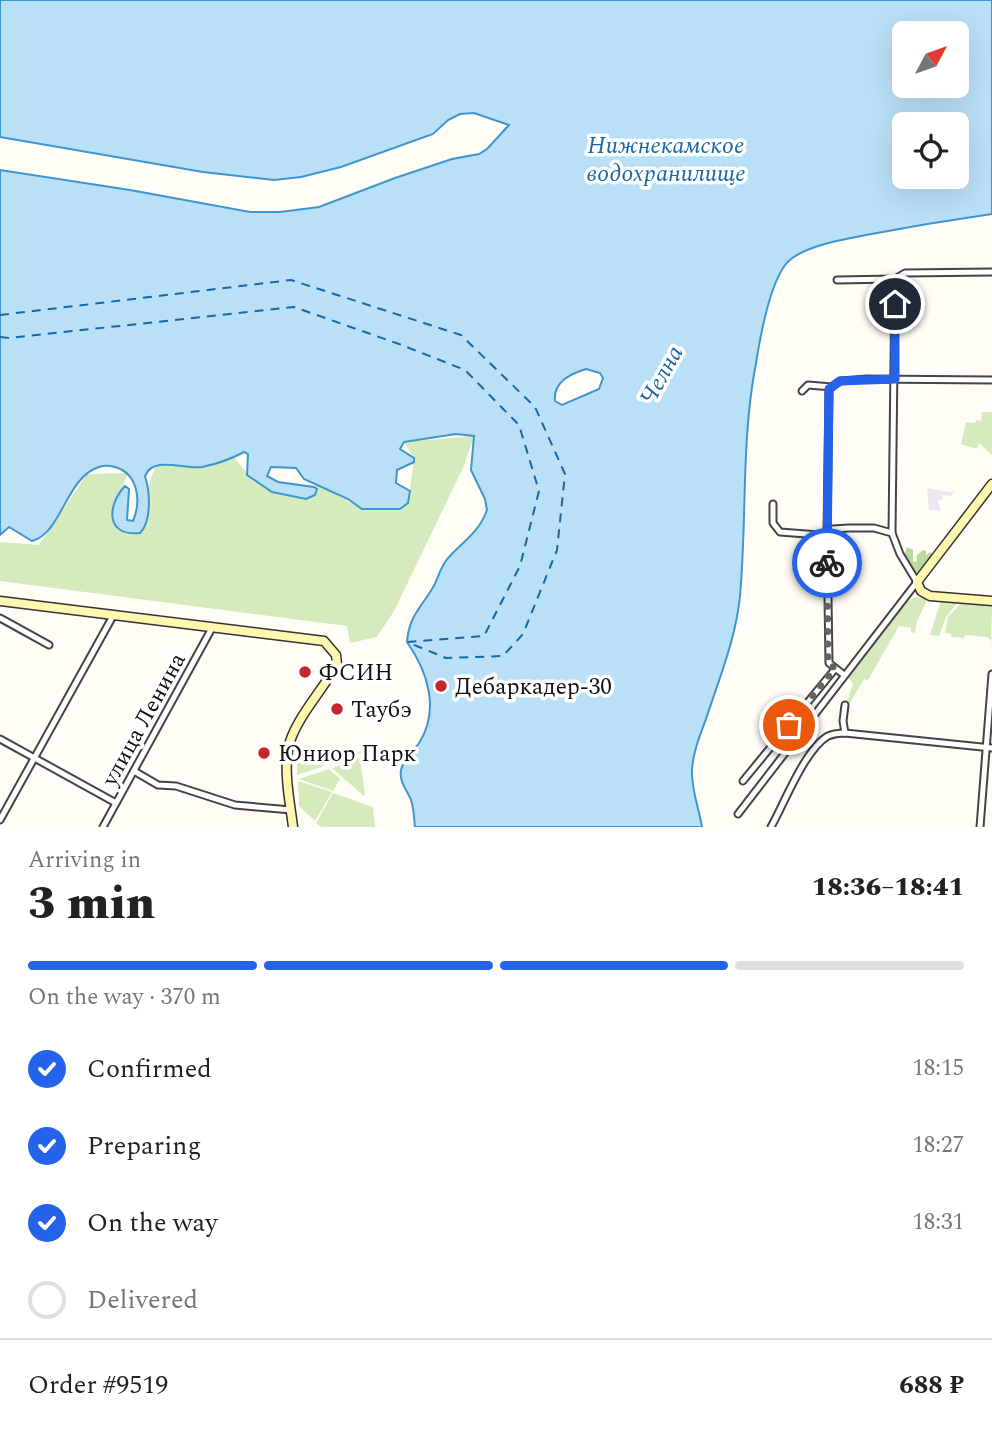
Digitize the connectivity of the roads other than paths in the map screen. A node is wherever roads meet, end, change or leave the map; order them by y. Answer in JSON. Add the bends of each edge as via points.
{"nodes":[{"id":1,"x":992,"y":272,"type":"edge"},
{"id":2,"x":895,"y":279,"type":"junction"},
{"id":3,"x":837,"y":280,"type":"dead end"},
{"id":4,"x":895,"y":379,"type":"junction"},
{"id":5,"x":992,"y":380,"type":"edge"},
{"id":6,"x":833,"y":385,"type":"junction"},
{"id":7,"x":802,"y":391,"type":"dead end"},
{"id":8,"x":992,"y":484,"type":"edge"},
{"id":9,"x":774,"y":504,"type":"dead end"},
{"id":10,"x":827,"y":532,"type":"junction"},
{"id":11,"x":892,"y":533,"type":"junction"},
{"id":12,"x":917,"y":582,"type":"junction"},
{"id":13,"x":0,"y":601,"type":"edge"},
{"id":14,"x":992,"y":601,"type":"edge"},
{"id":15,"x":113,"y":616,"type":"junction"},
{"id":16,"x":0,"y":618,"type":"edge"},
{"id":17,"x":212,"y":628,"type":"junction"},
{"id":18,"x":49,"y":645,"type":"dead end"},
{"id":19,"x":835,"y":668,"type":"junction"},
{"id":20,"x":992,"y":674,"type":"edge"},
{"id":21,"x":844,"y":675,"type":"junction"},
{"id":22,"x":845,"y":705,"type":"dead end"},
{"id":23,"x":845,"y":733,"type":"junction"},
{"id":24,"x":0,"y":739,"type":"edge"},
{"id":25,"x":990,"y":748,"type":"edge"},
{"id":26,"x":35,"y":758,"type":"junction"},
{"id":27,"x":134,"y":771,"type":"junction"},
{"id":28,"x":743,"y":781,"type":"dead end"},
{"id":29,"x":116,"y":803,"type":"junction"},
{"id":30,"x":291,"y":810,"type":"junction"},
{"id":31,"x":738,"y":814,"type":"dead end"},
{"id":32,"x":0,"y":820,"type":"edge"},
{"id":33,"x":103,"y":827,"type":"edge"},
{"id":34,"x":293,"y":827,"type":"edge"},
{"id":35,"x":771,"y":827,"type":"edge"},
{"id":36,"x":980,"y":827,"type":"edge"}],
"edges":[{"from":1,"to":2,"type":"street","via":[[905,273]]},
{"from":2,"to":3,"type":"street"},
{"from":2,"to":4,"type":"street"},
{"from":4,"to":5,"type":"street"},
{"from":4,"to":6,"type":"street"},
{"from":4,"to":11,"type":"street"},
{"from":6,"to":7,"type":"street","via":[[808,385]]},
{"from":6,"to":10,"type":"street","via":[[828,399]]},
{"from":8,"to":12,"type":"street"},
{"from":9,"to":10,"type":"street","via":[[777,530],[814,535]]},
{"from":10,"to":11,"type":"street","via":[[874,528]]},
{"from":10,"to":19,"type":"street","via":[[828,663]]},
{"from":11,"to":12,"type":"street"},
{"from":12,"to":14,"type":"street","via":[[930,596]]},
{"from":12,"to":21,"type":"street"},
{"from":13,"to":15,"type":"street"},
{"from":15,"to":17,"type":"street"},
{"from":15,"to":26,"type":"street"},
{"from":16,"to":18,"type":"street"},
{"from":17,"to":27,"type":"street","name":"улица Ленина"},
{"from":17,"to":30,"type":"street","via":[[324,642],[336,655],[337,664],[288,748]]},
{"from":19,"to":21,"type":"street"},
{"from":19,"to":28,"type":"street"},
{"from":20,"to":25,"type":"street"},
{"from":21,"to":31,"type":"street"},
{"from":22,"to":23,"type":"street"},
{"from":23,"to":25,"type":"street"},
{"from":23,"to":35,"type":"street","via":[[830,735],[820,744]]},
{"from":24,"to":26,"type":"street"},
{"from":25,"to":36,"type":"street"},
{"from":26,"to":29,"type":"street"},
{"from":26,"to":32,"type":"street"},
{"from":27,"to":29,"type":"street","name":"улица Ленина"},
{"from":27,"to":30,"type":"street","via":[[159,785],[236,805]]},
{"from":29,"to":33,"type":"street","name":"улица Ленина"},
{"from":30,"to":34,"type":"street"}]}
